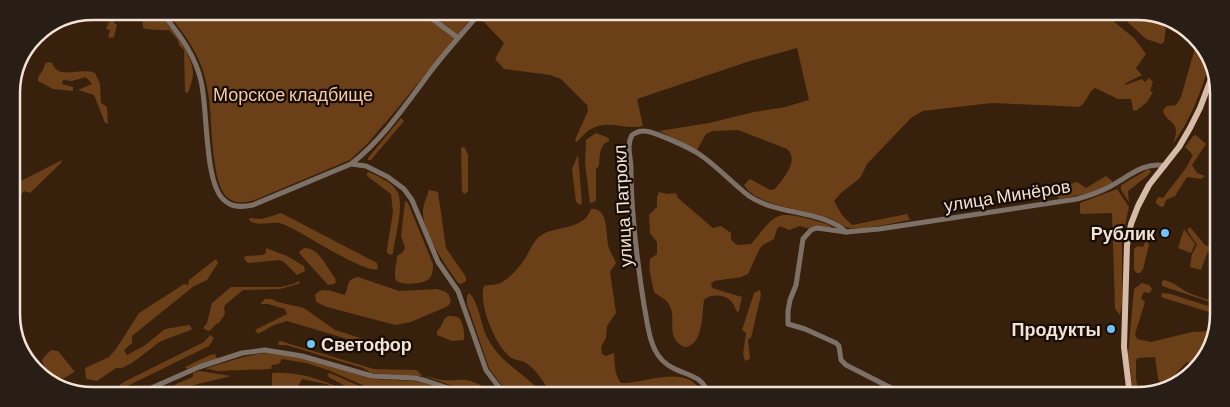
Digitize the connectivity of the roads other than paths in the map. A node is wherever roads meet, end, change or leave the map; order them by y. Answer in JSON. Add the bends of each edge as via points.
{"nodes":[{"id":1,"x":168,"y":20,"type":"edge"},
{"id":2,"x":434,"y":20,"type":"edge"},
{"id":3,"x":474,"y":20,"type":"edge"},
{"id":4,"x":458,"y":38,"type":"junction"},
{"id":5,"x":1209,"y":83,"type":"edge"},
{"id":6,"x":351,"y":164,"type":"junction"},
{"id":7,"x":1164,"y":166,"type":"junction"},
{"id":8,"x":846,"y":232,"type":"junction"},
{"id":9,"x":160,"y":384,"type":"junction"},
{"id":10,"x":153,"y":387,"type":"edge"},
{"id":11,"x":159,"y":387,"type":"edge"},
{"id":12,"x":446,"y":387,"type":"edge"},
{"id":13,"x":499,"y":387,"type":"edge"},
{"id":14,"x":705,"y":387,"type":"edge"},
{"id":15,"x":889,"y":387,"type":"edge"},
{"id":16,"x":1129,"y":387,"type":"edge"}],
"edges":[{"from":1,"to":6,"type":"street","via":[[187,46],[199,73],[205,99],[213,180],[225,201],[240,207],[253,205]]},
{"from":2,"to":4,"type":"street"},
{"from":3,"to":4,"type":"street"},
{"from":4,"to":6,"type":"street","via":[[397,116]]},
{"from":5,"to":7,"type":"main road","via":[[1190,128]]},
{"from":6,"to":13,"type":"street","via":[[366,166],[388,177],[412,200],[438,262],[458,290],[486,370]]},
{"from":7,"to":8,"type":"street","name":"улица Минёров","via":[[1150,165],[1108,188],[1077,199]]},
{"from":7,"to":16,"type":"main road","via":[[1149,185],[1128,234],[1124,347]]},
{"from":8,"to":14,"type":"street","name":"улица Патрокл","via":[[835,224],[755,200],[699,154],[671,140],[650,131],[642,130],[632,135],[629,149],[634,231],[650,338],[664,362],[701,380]]},
{"from":8,"to":15,"type":"street","name":"улица Минёров","via":[[817,228],[803,239],[788,324],[836,343],[846,365]]},
{"from":9,"to":10,"type":"street"},
{"from":9,"to":11,"type":"street"},
{"from":9,"to":12,"type":"street","via":[[202,365],[265,350],[302,356],[372,376],[415,378]]}]}
